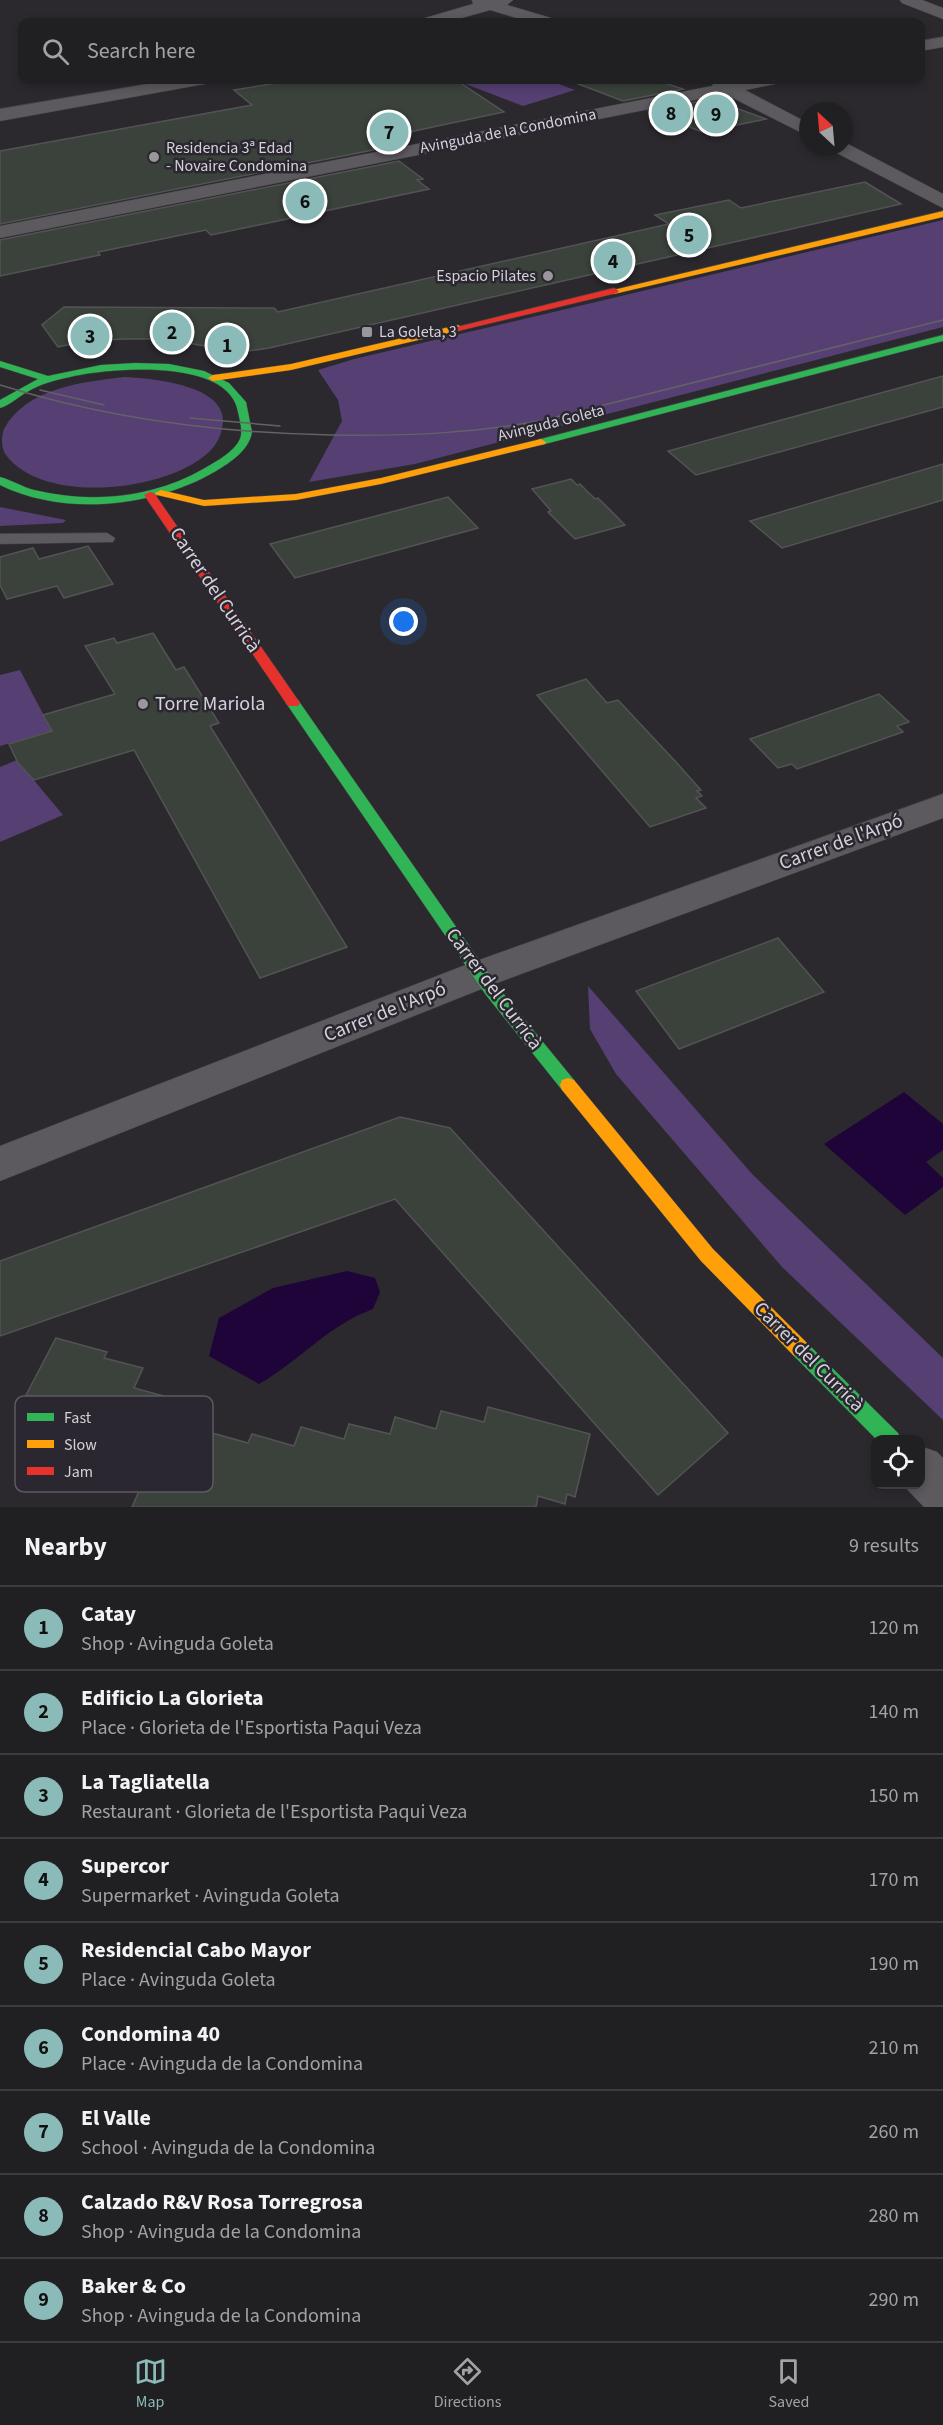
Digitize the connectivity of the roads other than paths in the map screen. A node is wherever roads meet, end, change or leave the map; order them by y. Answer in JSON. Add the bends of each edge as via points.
{"nodes":[{"id":1,"x":475,"y":0,"type":"edge"},
{"id":2,"x":908,"y":0,"type":"edge"},
{"id":3,"x":500,"y":2,"type":"edge"},
{"id":4,"x":943,"y":14,"type":"edge"},
{"id":5,"x":444,"y":18,"type":"edge"},
{"id":6,"x":536,"y":18,"type":"edge"},
{"id":7,"x":943,"y":42,"type":"edge"},
{"id":8,"x":925,"y":45,"type":"edge"},
{"id":9,"x":176,"y":84,"type":"edge"},
{"id":10,"x":718,"y":84,"type":"edge"},
{"id":11,"x":750,"y":84,"type":"edge"},
{"id":12,"x":730,"y":88,"type":"junction"},
{"id":13,"x":0,"y":115,"type":"edge"},
{"id":14,"x":799,"y":125,"type":"edge"},
{"id":15,"x":853,"y":154,"type":"edge"},
{"id":16,"x":943,"y":202,"type":"edge"},
{"id":17,"x":943,"y":214,"type":"edge"},
{"id":18,"x":0,"y":232,"type":"edge"},
{"id":19,"x":943,"y":338,"type":"edge"},
{"id":20,"x":0,"y":364,"type":"edge"},
{"id":21,"x":213,"y":378,"type":"junction"},
{"id":22,"x":48,"y":379,"type":"junction"},
{"id":23,"x":0,"y":405,"type":"edge"},
{"id":24,"x":3,"y":484,"type":"edge"},
{"id":25,"x":156,"y":494,"type":"junction"},
{"id":26,"x":107,"y":538,"type":"dead end"},
{"id":27,"x":0,"y":539,"type":"edge"},
{"id":28,"x":943,"y":805,"type":"edge"},
{"id":29,"x":481,"y":974,"type":"junction"},
{"id":30,"x":0,"y":1164,"type":"edge"},
{"id":31,"x":886,"y":1435,"type":"edge"},
{"id":32,"x":925,"y":1473,"type":"edge"},
{"id":33,"x":943,"y":1492,"type":"edge"}],
"edges":[{"from":1,"to":3,"type":"street"},
{"from":2,"to":4,"type":"street"},
{"from":3,"to":5,"type":"street"},
{"from":3,"to":6,"type":"street"},
{"from":7,"to":8,"type":"street"},
{"from":9,"to":13,"type":"street"},
{"from":10,"to":12,"type":"street"},
{"from":11,"to":12,"type":"street","name":"Avinguda de la Condomina"},
{"from":12,"to":14,"type":"street"},
{"from":12,"to":18,"type":"street","name":"Avinguda de la Condomina"},
{"from":15,"to":16,"type":"street"},
{"from":17,"to":21,"type":"main road","via":[[291,367]]},
{"from":19,"to":25,"type":"main road","name":"Avinguda Goleta","via":[[632,420],[381,480],[296,496],[204,502]]},
{"from":20,"to":22,"type":"main road"},
{"from":21,"to":22,"type":"main road","via":[[191,371],[126,366]]},
{"from":21,"to":25,"type":"main road","via":[[237,392],[245,408],[247,433],[239,448],[207,474]]},
{"from":22,"to":23,"type":"main road"},
{"from":24,"to":25,"type":"main road","via":[[58,500],[105,501]]},
{"from":25,"to":29,"type":"main road","name":"Carrer del Curricà"},
{"from":26,"to":27,"type":"lane"},
{"from":28,"to":29,"type":"street","name":"Carrer de l'Arpó"},
{"from":29,"to":30,"type":"street","name":"Carrer de l'Arpó"},
{"from":29,"to":31,"type":"main road","name":"Carrer del Curricà","via":[[707,1255]]},
{"from":32,"to":33,"type":"street"}]}
